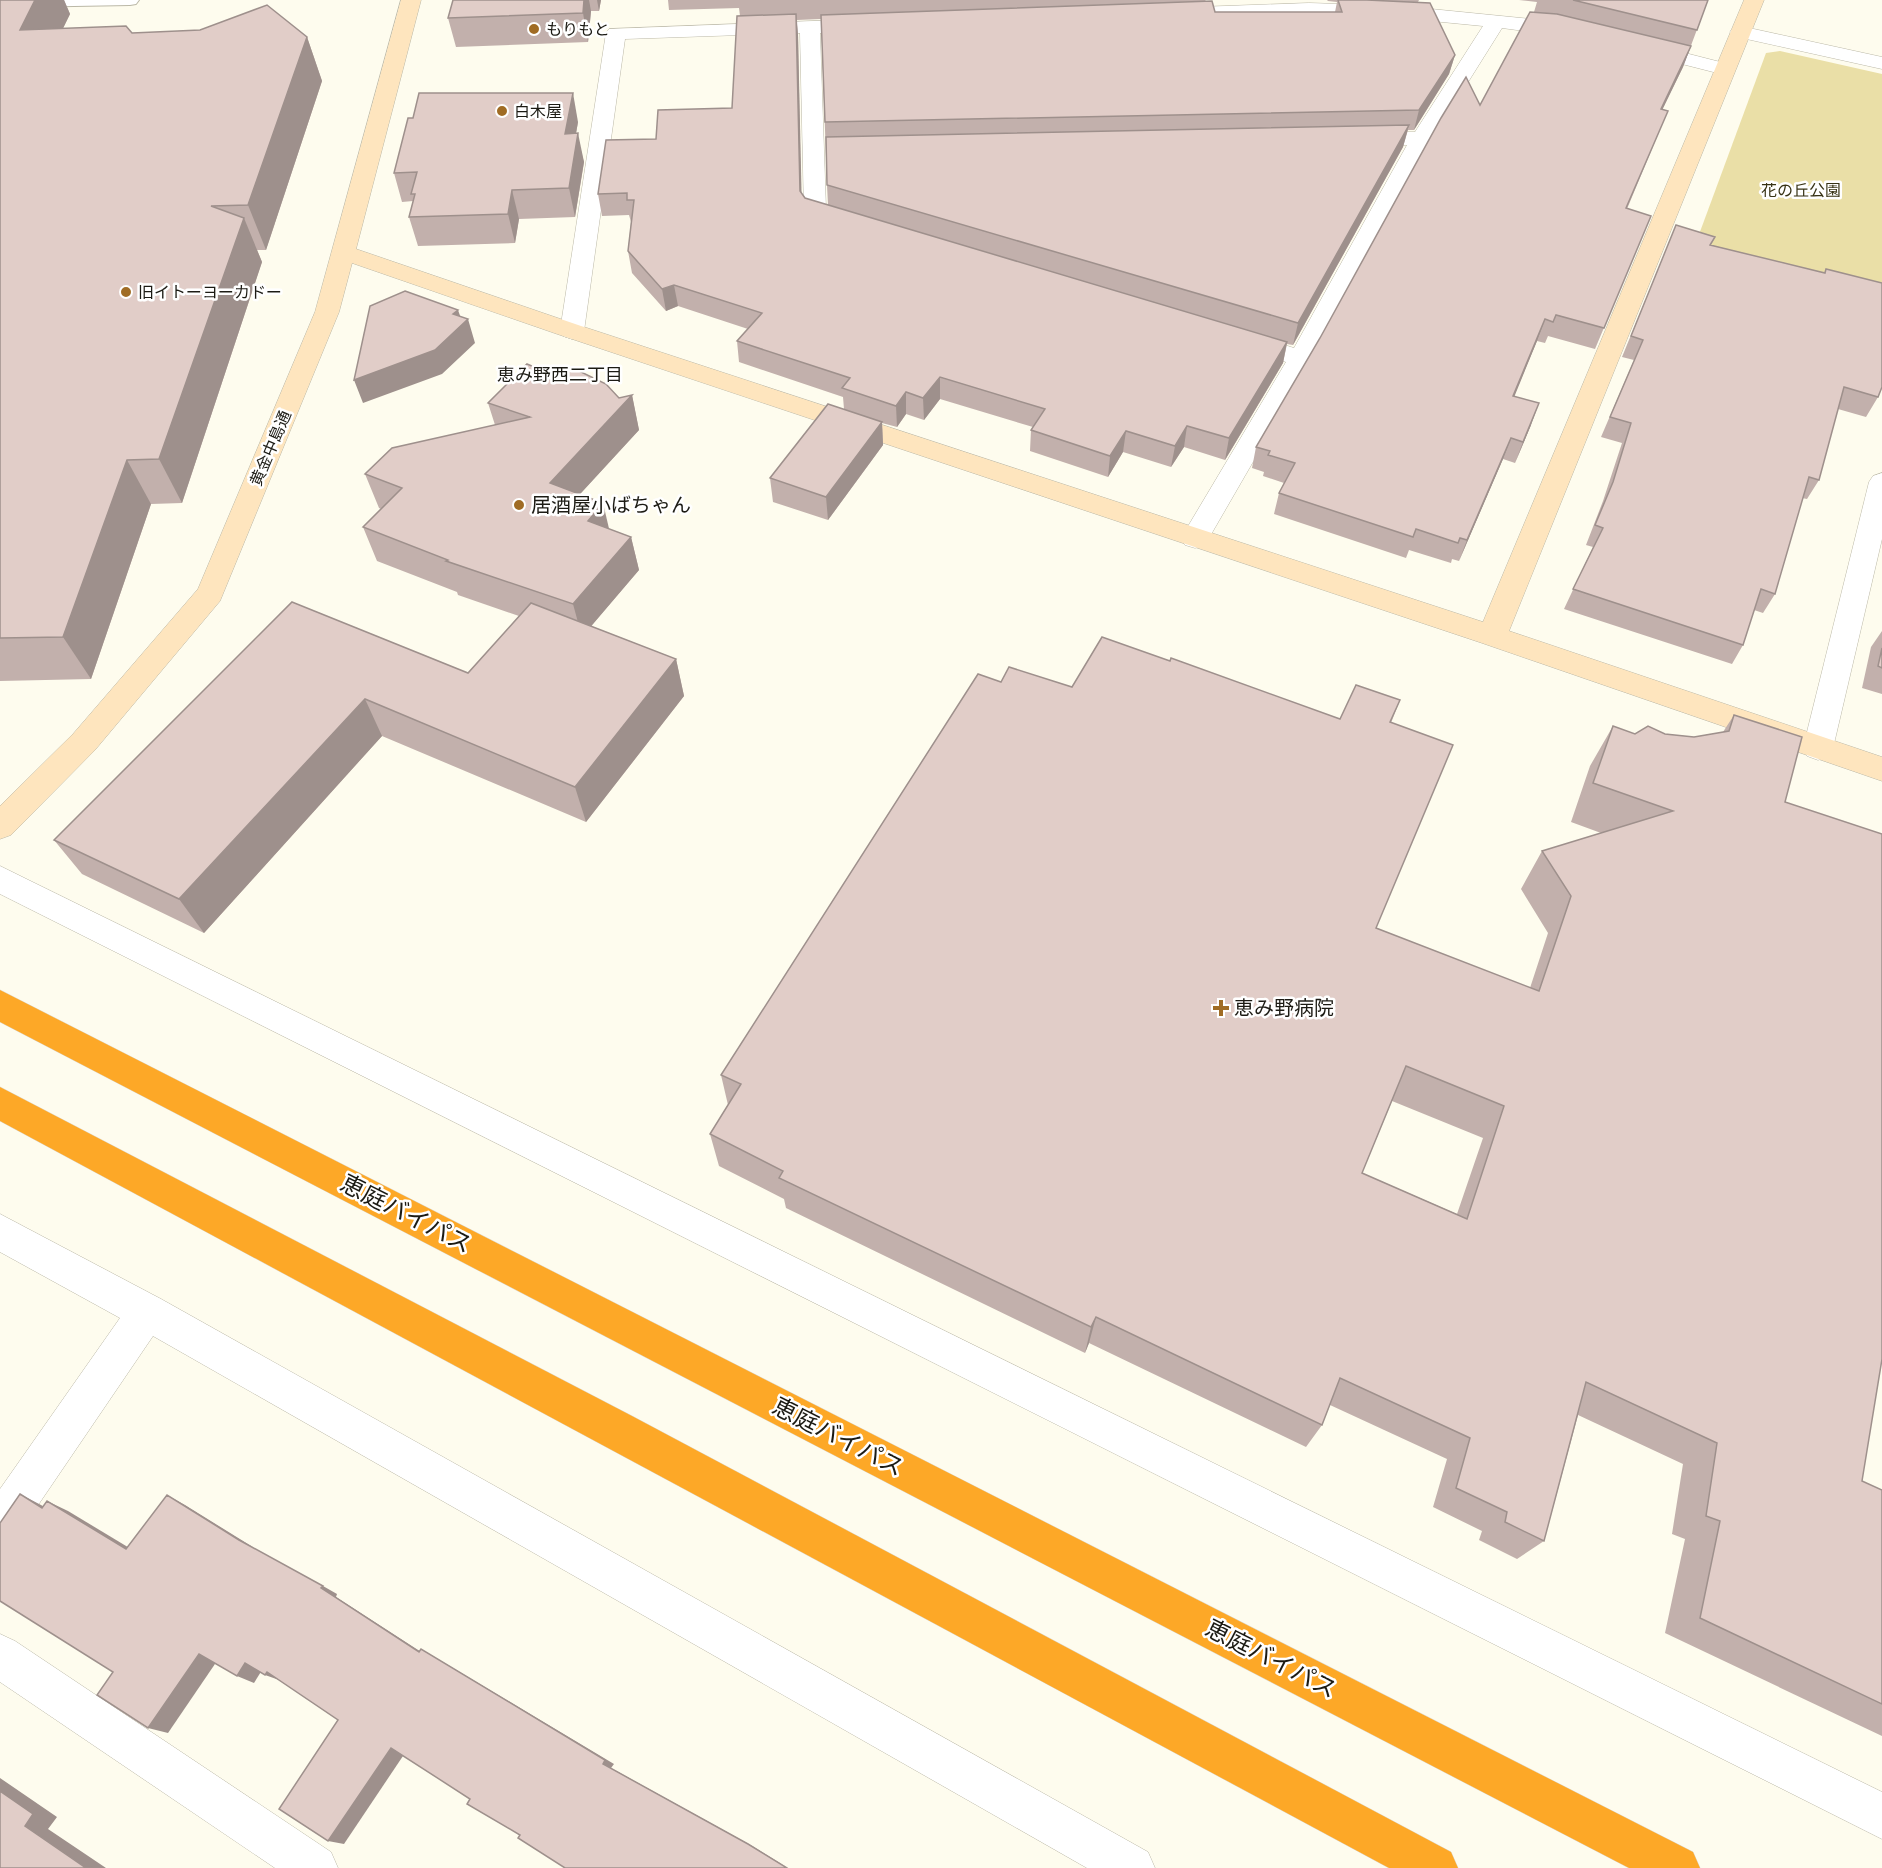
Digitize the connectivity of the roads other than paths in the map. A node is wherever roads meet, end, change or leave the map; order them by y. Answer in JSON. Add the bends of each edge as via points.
{"nodes":[{"id":1,"x":14,"y":0,"type":"edge"},
{"id":2,"x":130,"y":0,"type":"edge"},
{"id":3,"x":411,"y":0,"type":"edge"},
{"id":4,"x":1754,"y":0,"type":"edge"},
{"id":5,"x":1307,"y":5,"type":"edge"},
{"id":6,"x":1178,"y":14,"type":"edge"},
{"id":7,"x":1496,"y":22,"type":"junction"},
{"id":8,"x":881,"y":25,"type":"edge"},
{"id":9,"x":810,"y":27,"type":"junction"},
{"id":10,"x":1740,"y":32,"type":"junction"},
{"id":11,"x":1592,"y":36,"type":"edge"},
{"id":12,"x":1624,"y":44,"type":"edge"},
{"id":13,"x":1882,"y":63,"type":"edge"},
{"id":14,"x":1725,"y":69,"type":"junction"},
{"id":15,"x":1422,"y":138,"type":"junction"},
{"id":16,"x":1338,"y":140,"type":"edge"},
{"id":17,"x":838,"y":150,"type":"edge"},
{"id":18,"x":814,"y":151,"type":"junction"},
{"id":19,"x":872,"y":230,"type":"edge"},
{"id":20,"x":342,"y":252,"type":"junction"},
{"id":21,"x":572,"y":331,"type":"junction"},
{"id":22,"x":1222,"y":334,"type":"edge"},
{"id":23,"x":1301,"y":358,"type":"junction"},
{"id":24,"x":1882,"y":482,"type":"edge"},
{"id":25,"x":1876,"y":531,"type":"edge"},
{"id":26,"x":1195,"y":538,"type":"junction"},
{"id":27,"x":1492,"y":636,"type":"junction"},
{"id":28,"x":1818,"y":748,"type":"junction"},
{"id":29,"x":1882,"y":769,"type":"edge"},
{"id":30,"x":0,"y":826,"type":"edge"},
{"id":31,"x":0,"y":879,"type":"edge"},
{"id":32,"x":0,"y":1005,"type":"edge"},
{"id":33,"x":0,"y":1103,"type":"edge"},
{"id":34,"x":0,"y":1232,"type":"edge"},
{"id":35,"x":147,"y":1312,"type":"junction"},
{"id":36,"x":0,"y":1524,"type":"edge"},
{"id":37,"x":0,"y":1656,"type":"edge"},
{"id":38,"x":1882,"y":1816,"type":"edge"},
{"id":39,"x":315,"y":1868,"type":"edge"},
{"id":40,"x":1132,"y":1868,"type":"edge"},
{"id":41,"x":1436,"y":1868,"type":"edge"},
{"id":42,"x":1677,"y":1868,"type":"edge"}],
"edges":[{"from":1,"to":2,"type":"lane"},
{"from":3,"to":20,"type":"street","name":"黄金中島通"},
{"from":4,"to":10,"type":"street"},
{"from":5,"to":6,"type":"street"},
{"from":5,"to":7,"type":"street"},
{"from":7,"to":11,"type":"street"},
{"from":7,"to":15,"type":"street"},
{"from":8,"to":9,"type":"street"},
{"from":9,"to":18,"type":"street"},
{"from":9,"to":21,"type":"street","via":[[616,33]]},
{"from":10,"to":13,"type":"street"},
{"from":10,"to":14,"type":"street"},
{"from":12,"to":14,"type":"street"},
{"from":14,"to":27,"type":"street"},
{"from":15,"to":16,"type":"street"},
{"from":15,"to":23,"type":"street"},
{"from":17,"to":18,"type":"street"},
{"from":18,"to":19,"type":"street","via":[[815,213]]},
{"from":20,"to":21,"type":"street"},
{"from":20,"to":30,"type":"street","name":"黄金中島通","via":[[327,312],[210,594],[84,742]]},
{"from":21,"to":26,"type":"street"},
{"from":22,"to":23,"type":"street"},
{"from":23,"to":26,"type":"street"},
{"from":24,"to":25,"type":"street"},
{"from":25,"to":28,"type":"street"},
{"from":26,"to":27,"type":"street"},
{"from":27,"to":28,"type":"street"},
{"from":28,"to":29,"type":"street"},
{"from":31,"to":38,"type":"street"},
{"from":32,"to":42,"type":"highway","name":"恵庭バイパス"},
{"from":33,"to":41,"type":"highway"},
{"from":34,"to":35,"type":"street"},
{"from":35,"to":36,"type":"street"},
{"from":35,"to":40,"type":"street"},
{"from":37,"to":39,"type":"street"}]}
